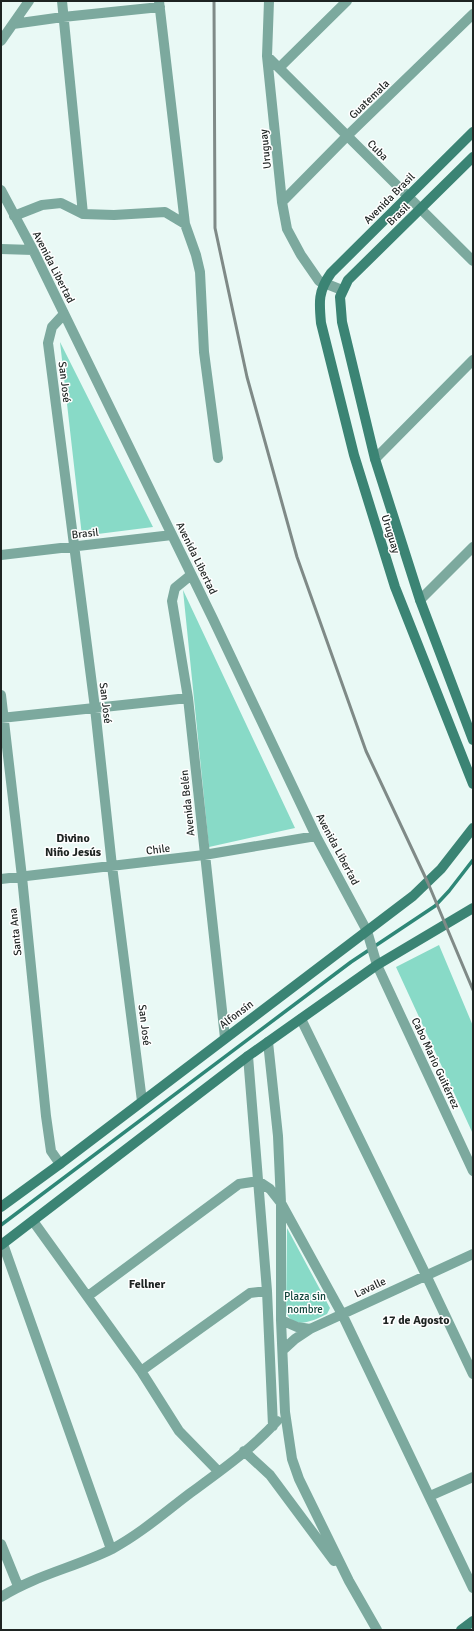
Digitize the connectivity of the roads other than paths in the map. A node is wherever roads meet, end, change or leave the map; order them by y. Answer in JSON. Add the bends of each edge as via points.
{"nodes":[{"id":1,"x":29,"y":1,"type":"edge"},
{"id":2,"x":62,"y":1,"type":"edge"},
{"id":3,"x":269,"y":1,"type":"edge"},
{"id":4,"x":347,"y":1,"type":"edge"},
{"id":5,"x":159,"y":4,"type":"edge"},
{"id":6,"x":473,"y":14,"type":"edge"},
{"id":7,"x":63,"y":17,"type":"junction"},
{"id":8,"x":14,"y":24,"type":"junction"},
{"id":9,"x":1,"y":41,"type":"edge"},
{"id":10,"x":267,"y":56,"type":"junction"},
{"id":11,"x":279,"y":68,"type":"junction"},
{"id":12,"x":473,"y":132,"type":"edge"},
{"id":13,"x":347,"y":136,"type":"junction"},
{"id":14,"x":473,"y":157,"type":"edge"},
{"id":15,"x":1,"y":190,"type":"edge"},
{"id":16,"x":408,"y":196,"type":"junction"},
{"id":17,"x":282,"y":202,"type":"junction"},
{"id":18,"x":421,"y":209,"type":"junction"},
{"id":19,"x":83,"y":214,"type":"junction"},
{"id":20,"x":14,"y":216,"type":"junction"},
{"id":21,"x":185,"y":224,"type":"junction"},
{"id":22,"x":1,"y":249,"type":"edge"},
{"id":23,"x":33,"y":250,"type":"junction"},
{"id":24,"x":473,"y":260,"type":"edge"},
{"id":25,"x":324,"y":283,"type":"junction"},
{"id":26,"x":342,"y":290,"type":"junction"},
{"id":27,"x":64,"y":314,"type":"junction"},
{"id":28,"x":473,"y":360,"type":"edge"},
{"id":29,"x":218,"y":458,"type":"dead end"},
{"id":30,"x":375,"y":459,"type":"junction"},
{"id":31,"x":172,"y":535,"type":"junction"},
{"id":32,"x":73,"y":546,"type":"junction"},
{"id":33,"x":473,"y":547,"type":"edge"},
{"id":34,"x":1,"y":555,"type":"edge"},
{"id":35,"x":191,"y":575,"type":"junction"},
{"id":36,"x":420,"y":600,"type":"junction"},
{"id":37,"x":1,"y":695,"type":"edge"},
{"id":38,"x":188,"y":698,"type":"junction"},
{"id":39,"x":95,"y":708,"type":"junction"},
{"id":40,"x":2,"y":718,"type":"edge"},
{"id":41,"x":473,"y":740,"type":"edge"},
{"id":42,"x":473,"y":784,"type":"edge"},
{"id":43,"x":473,"y":828,"type":"edge"},
{"id":44,"x":316,"y":836,"type":"junction"},
{"id":45,"x":204,"y":855,"type":"junction"},
{"id":46,"x":112,"y":866,"type":"junction"},
{"id":47,"x":22,"y":877,"type":"junction"},
{"id":48,"x":1,"y":879,"type":"edge"},
{"id":49,"x":473,"y":908,"type":"edge"},
{"id":50,"x":368,"y":934,"type":"junction"},
{"id":51,"x":374,"y":954,"type":"joint"},
{"id":52,"x":377,"y":965,"type":"junction"},
{"id":53,"x":301,"y":1019,"type":"junction"},
{"id":54,"x":225,"y":1038,"type":"junction"},
{"id":55,"x":268,"y":1042,"type":"junction"},
{"id":56,"x":248,"y":1056,"type":"junction"},
{"id":57,"x":142,"y":1101,"type":"junction"},
{"id":58,"x":60,"y":1164,"type":"junction"},
{"id":59,"x":473,"y":1171,"type":"edge"},
{"id":60,"x":258,"y":1181,"type":"junction"},
{"id":61,"x":281,"y":1203,"type":"junction"},
{"id":62,"x":1,"y":1207,"type":"edge"},
{"id":63,"x":33,"y":1221,"type":"junction"},
{"id":64,"x":2,"y":1244,"type":"edge"},
{"id":65,"x":473,"y":1254,"type":"edge"},
{"id":66,"x":426,"y":1275,"type":"junction"},
{"id":67,"x":267,"y":1291,"type":"junction"},
{"id":68,"x":88,"y":1296,"type":"junction"},
{"id":69,"x":342,"y":1314,"type":"junction"},
{"id":70,"x":281,"y":1320,"type":"junction"},
{"id":71,"x":310,"y":1329,"type":"junction"},
{"id":72,"x":283,"y":1350,"type":"junction"},
{"id":73,"x":141,"y":1371,"type":"junction"},
{"id":74,"x":473,"y":1374,"type":"edge"},
{"id":75,"x":285,"y":1412,"type":"junction"},
{"id":76,"x":273,"y":1426,"type":"junction"},
{"id":77,"x":244,"y":1451,"type":"junction"},
{"id":78,"x":219,"y":1472,"type":"junction"},
{"id":79,"x":473,"y":1477,"type":"edge"},
{"id":80,"x":430,"y":1496,"type":"junction"},
{"id":81,"x":1,"y":1544,"type":"edge"},
{"id":82,"x":111,"y":1549,"type":"junction"},
{"id":83,"x":349,"y":1581,"type":"junction"},
{"id":84,"x":18,"y":1586,"type":"junction"},
{"id":85,"x":473,"y":1588,"type":"edge"},
{"id":86,"x":1,"y":1596,"type":"edge"},
{"id":87,"x":473,"y":1621,"type":"edge"},
{"id":88,"x":377,"y":1630,"type":"edge"},
{"id":89,"x":461,"y":1630,"type":"edge"}],
"edges":[{"from":1,"to":8,"type":"street"},
{"from":2,"to":7,"type":"street"},
{"from":3,"to":10,"type":"street","name":"Uruguay"},
{"from":4,"to":11,"type":"street"},
{"from":5,"to":7,"type":"street"},
{"from":5,"to":21,"type":"street"},
{"from":6,"to":13,"type":"street","name":"Guatemala"},
{"from":7,"to":8,"type":"street"},
{"from":7,"to":19,"type":"street"},
{"from":8,"to":9,"type":"street"},
{"from":10,"to":11,"type":"street","name":"Cuba"},
{"from":10,"to":17,"type":"street","name":"Uruguay"},
{"from":11,"to":13,"type":"street","name":"Cuba"},
{"from":12,"to":16,"type":"street","name":"Avenida Brasil"},
{"from":13,"to":16,"type":"street","name":"Cuba"},
{"from":13,"to":17,"type":"street","name":"Guatemala"},
{"from":14,"to":18,"type":"street","name":"Brasil"},
{"from":15,"to":20,"type":"street","name":"Avenida Libertad"},
{"from":16,"to":18,"type":"street","name":"Cuba"},
{"from":16,"to":25,"type":"street","name":"Avenida Brasil"},
{"from":17,"to":25,"type":"street","name":"Uruguay","via":[[287,229],[319,281]]},
{"from":18,"to":24,"type":"street","name":"Cuba"},
{"from":18,"to":26,"type":"street","name":"Brasil","via":[[348,280]]},
{"from":19,"to":20,"type":"street","via":[[61,202],[42,205]]},
{"from":19,"to":21,"type":"street","via":[[165,212]]},
{"from":20,"to":23,"type":"street","name":"Avenida Libertad"},
{"from":21,"to":29,"type":"street","via":[[200,272],[204,352]]},
{"from":22,"to":23,"type":"street"},
{"from":23,"to":27,"type":"street","name":"Avenida Libertad"},
{"from":25,"to":26,"type":"street","name":"Uruguay"},
{"from":25,"to":42,"type":"street","name":"Uruguay","via":[[319,301],[320,324],[354,455],[395,587]]},
{"from":26,"to":30,"type":"street","name":"Uruguay","via":[[342,322]]},
{"from":27,"to":31,"type":"street","name":"Avenida Libertad"},
{"from":27,"to":32,"type":"street","name":"San José","via":[[52,327],[48,343]]},
{"from":28,"to":30,"type":"street"},
{"from":30,"to":36,"type":"street","name":"Uruguay"},
{"from":31,"to":32,"type":"street","name":"Brasil"},
{"from":31,"to":35,"type":"street","name":"Avenida Libertad"},
{"from":32,"to":34,"type":"street","name":"Brasil"},
{"from":32,"to":39,"type":"street","name":"San José"},
{"from":33,"to":36,"type":"street"},
{"from":35,"to":38,"type":"street","name":"Avenida Belén","via":[[175,588],[172,601]]},
{"from":35,"to":44,"type":"street","name":"Avenida Libertad"},
{"from":36,"to":41,"type":"street","name":"Uruguay"},
{"from":37,"to":40,"type":"street","name":"Santa Ana"},
{"from":38,"to":39,"type":"street"},
{"from":38,"to":45,"type":"street","name":"Avenida Belén"},
{"from":39,"to":40,"type":"street"},
{"from":39,"to":46,"type":"street","name":"San José"},
{"from":40,"to":47,"type":"street","name":"Santa Ana"},
{"from":43,"to":50,"type":"street","name":"Alfonsín","via":[[428,883]]},
{"from":44,"to":45,"type":"street","name":"Chile"},
{"from":44,"to":50,"type":"street","name":"Avenida Libertad"},
{"from":45,"to":46,"type":"street","name":"Chile"},
{"from":45,"to":54,"type":"street","name":"Avenida Belén"},
{"from":46,"to":47,"type":"street","name":"Chile"},
{"from":46,"to":57,"type":"street","name":"San José"},
{"from":47,"to":48,"type":"street","name":"Chile"},
{"from":47,"to":58,"type":"street","name":"Santa Ana","via":[[46,1116],[51,1151]]},
{"from":49,"to":52,"type":"street"},
{"from":50,"to":51,"type":"street","name":"Avenida Libertad"},
{"from":50,"to":54,"type":"street","name":"Alfonsín"},
{"from":51,"to":52,"type":"street","name":"Cabo Mario Guitérrez"},
{"from":52,"to":53,"type":"street"},
{"from":52,"to":59,"type":"street","name":"Cabo Mario Guitérrez"},
{"from":53,"to":55,"type":"street"},
{"from":53,"to":66,"type":"street"},
{"from":54,"to":57,"type":"street","name":"Alfonsín"},
{"from":55,"to":56,"type":"street"},
{"from":55,"to":61,"type":"street","via":[[278,1136]]},
{"from":56,"to":60,"type":"street"},
{"from":56,"to":63,"type":"street"},
{"from":57,"to":58,"type":"street","name":"Alfonsín"},
{"from":58,"to":62,"type":"street","name":"Alfonsín"},
{"from":60,"to":61,"type":"street","via":[[270,1189]]},
{"from":60,"to":67,"type":"street"},
{"from":60,"to":68,"type":"street","via":[[238,1184]]},
{"from":61,"to":69,"type":"street"},
{"from":61,"to":70,"type":"street"},
{"from":63,"to":64,"type":"street"},
{"from":63,"to":68,"type":"street"},
{"from":64,"to":82,"type":"street"},
{"from":65,"to":66,"type":"street","name":"Lavalle"},
{"from":66,"to":69,"type":"street","name":"Lavalle"},
{"from":66,"to":74,"type":"street"},
{"from":67,"to":73,"type":"street","via":[[250,1293]]},
{"from":67,"to":76,"type":"street"},
{"from":68,"to":73,"type":"street"},
{"from":69,"to":71,"type":"street","name":"Lavalle"},
{"from":69,"to":80,"type":"street"},
{"from":70,"to":71,"type":"street"},
{"from":70,"to":72,"type":"street"},
{"from":71,"to":72,"type":"street","name":"Lavalle"},
{"from":72,"to":75,"type":"street"},
{"from":73,"to":78,"type":"street","via":[[179,1431]]},
{"from":75,"to":76,"type":"street"},
{"from":75,"to":83,"type":"street","via":[[292,1459],[299,1479]]},
{"from":76,"to":77,"type":"street"},
{"from":77,"to":78,"type":"street"},
{"from":77,"to":83,"type":"street","via":[[270,1475]]},
{"from":78,"to":82,"type":"street","via":[[133,1537]]},
{"from":79,"to":80,"type":"street"},
{"from":80,"to":85,"type":"street"},
{"from":81,"to":84,"type":"street"},
{"from":82,"to":84,"type":"street"},
{"from":83,"to":88,"type":"street"},
{"from":84,"to":86,"type":"street"},
{"from":87,"to":89,"type":"street"}]}
